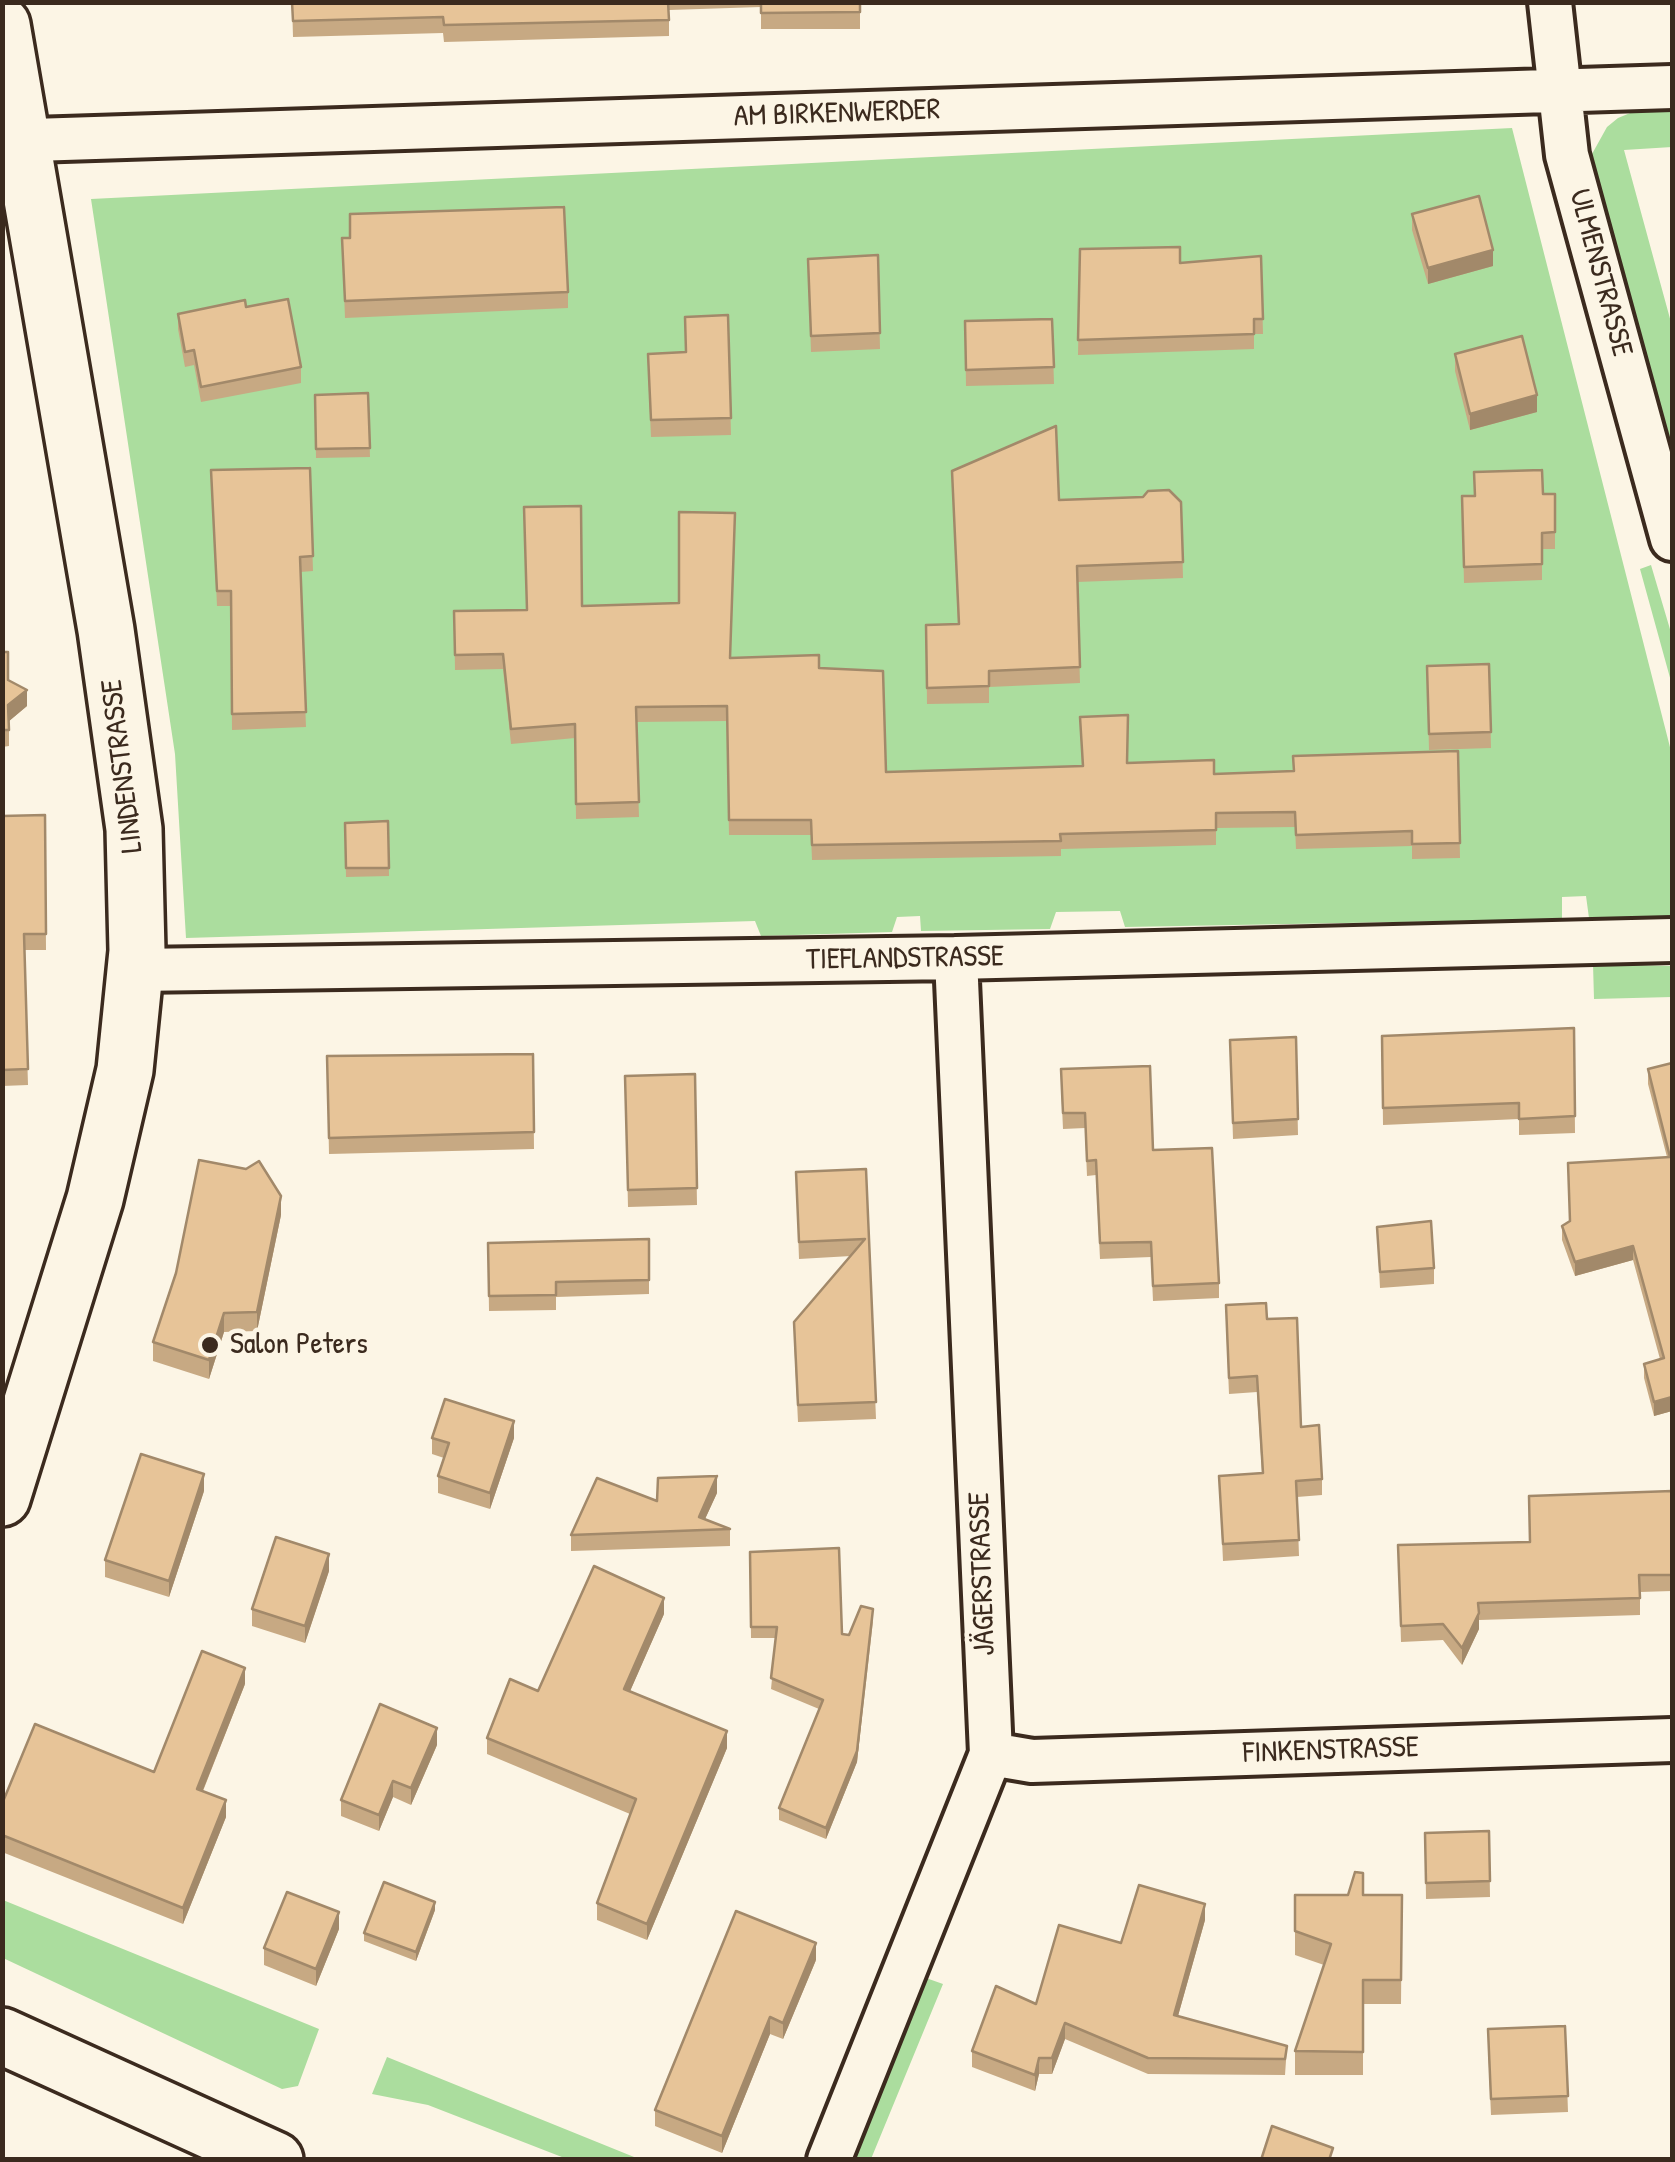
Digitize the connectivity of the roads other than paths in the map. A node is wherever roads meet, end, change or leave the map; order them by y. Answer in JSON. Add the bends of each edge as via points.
{"nodes":[{"id":1,"x":1550,"y":2,"type":"edge"},
{"id":2,"x":2,"y":25,"type":"edge"},
{"id":3,"x":1672,"y":86,"type":"edge"},
{"id":4,"x":1559,"y":90,"type":"junction"},
{"id":5,"x":13,"y":141,"type":"edge"},
{"id":6,"x":1672,"y":539,"type":"edge"},
{"id":7,"x":1672,"y":940,"type":"edge"},
{"id":8,"x":956,"y":958,"type":"junction"},
{"id":9,"x":137,"y":970,"type":"junction"},
{"id":10,"x":2,"y":1498,"type":"edge"},
{"id":11,"x":1672,"y":1740,"type":"edge"},
{"id":12,"x":991,"y":1754,"type":"junction"},
{"id":13,"x":2,"y":2036,"type":"edge"},
{"id":14,"x":275,"y":2160,"type":"edge"},
{"id":15,"x":829,"y":2160,"type":"edge"}],
"edges":[{"from":1,"to":4,"type":"street","name":"ULMENSTRASSE"},
{"from":2,"to":5,"type":"street","name":"LINDENSTRASSE"},
{"from":3,"to":4,"type":"street","name":"AM BIRKENWERDER"},
{"from":4,"to":5,"type":"street","name":"AM BIRKENWERDER"},
{"from":4,"to":6,"type":"street","name":"ULMENSTRASSE","via":[[1567,155]]},
{"from":5,"to":9,"type":"street","name":"LINDENSTRASSE","via":[[106,630],[134,829]]},
{"from":7,"to":8,"type":"street","name":"TIEFLANDSTRASSE"},
{"from":8,"to":9,"type":"street","name":"TIEFLANDSTRASSE"},
{"from":8,"to":12,"type":"street","name":"JÄGERSTRASSE"},
{"from":9,"to":10,"type":"street","name":"LINDENSTRASSE","via":[[126,1070],[95,1199]]},
{"from":11,"to":12,"type":"street","name":"FINKENSTRASSE","via":[[1032,1761]]},
{"from":12,"to":15,"type":"street","name":"JÄGERSTRASSE"},
{"from":13,"to":14,"type":"street"}]}
